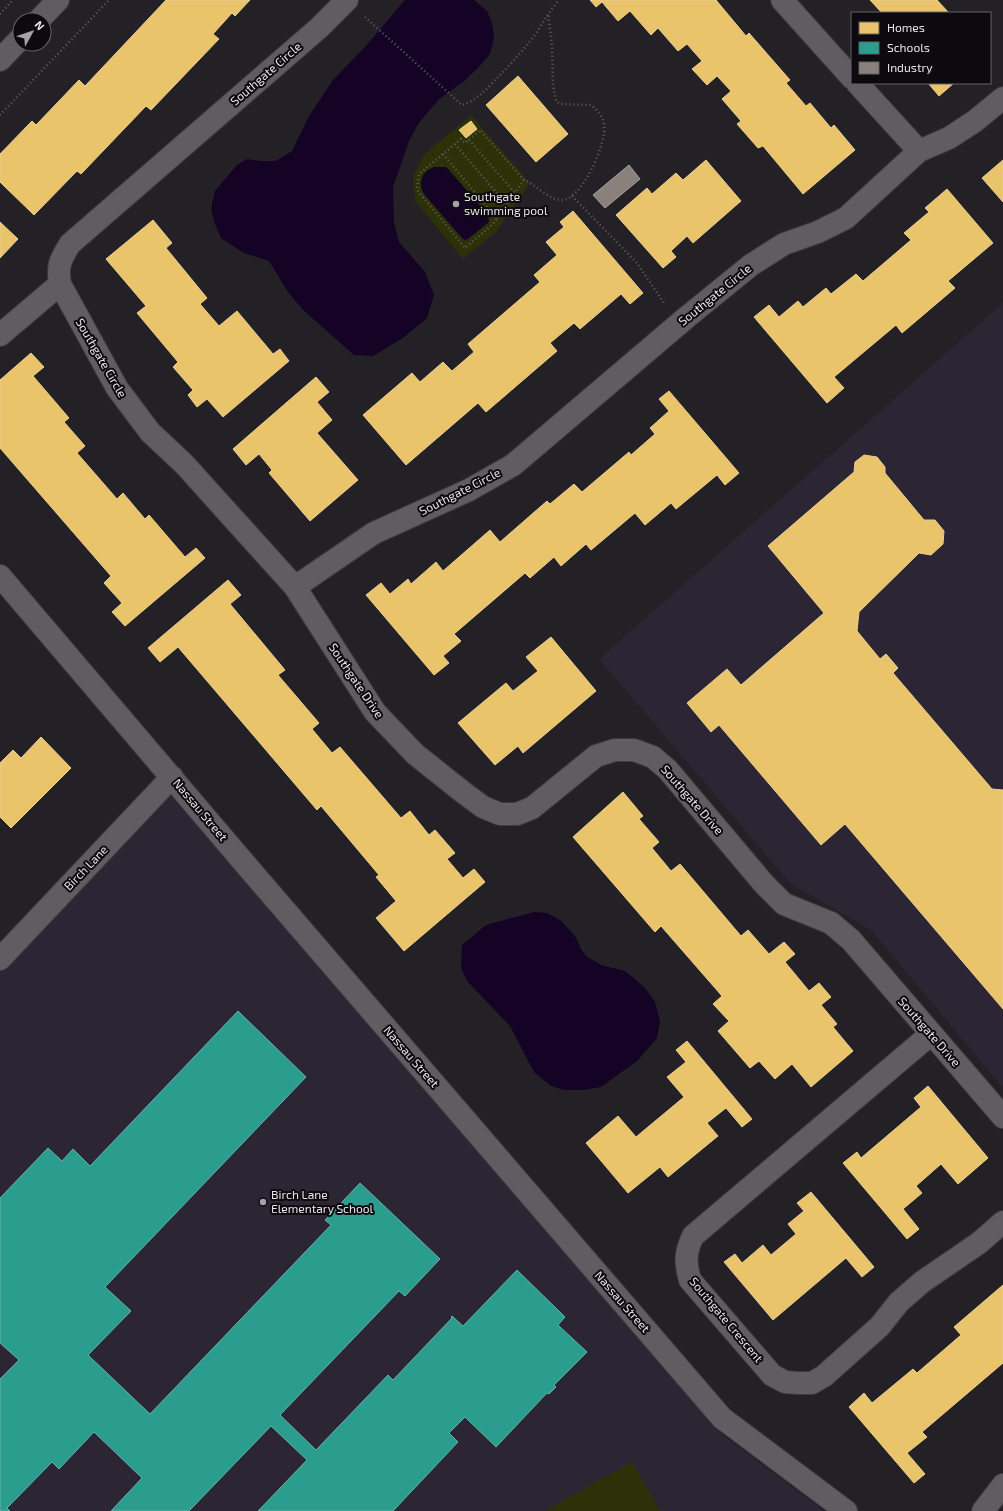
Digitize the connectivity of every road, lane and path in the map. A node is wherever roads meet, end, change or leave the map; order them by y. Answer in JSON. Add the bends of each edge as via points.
{"nodes":[{"id":1,"x":13,"y":0,"type":"edge"},
{"id":2,"x":58,"y":0,"type":"edge"},
{"id":3,"x":109,"y":0,"type":"edge"},
{"id":4,"x":347,"y":0,"type":"edge"},
{"id":5,"x":559,"y":0,"type":"edge"},
{"id":6,"x":782,"y":0,"type":"edge"},
{"id":7,"x":47,"y":12,"type":"edge"},
{"id":8,"x":548,"y":13,"type":"junction"},
{"id":9,"x":0,"y":14,"type":"edge"},
{"id":10,"x":372,"y":23,"type":"dead end"},
{"id":11,"x":12,"y":47,"type":"edge"},
{"id":12,"x":0,"y":60,"type":"edge"},
{"id":13,"x":851,"y":77,"type":"edge"},
{"id":14,"x":858,"y":84,"type":"edge"},
{"id":15,"x":1003,"y":98,"type":"edge"},
{"id":16,"x":0,"y":115,"type":"edge"},
{"id":17,"x":469,"y":140,"type":"junction"},
{"id":18,"x":455,"y":144,"type":"junction"},
{"id":19,"x":920,"y":151,"type":"junction"},
{"id":20,"x":442,"y":154,"type":"junction"},
{"id":21,"x":524,"y":180,"type":"junction"},
{"id":22,"x":515,"y":193,"type":"junction"},
{"id":23,"x":572,"y":196,"type":"junction"},
{"id":24,"x":507,"y":205,"type":"junction"},
{"id":25,"x":497,"y":219,"type":"junction"},
{"id":26,"x":60,"y":284,"type":"junction"},
{"id":27,"x":666,"y":305,"type":"dead end"},
{"id":28,"x":0,"y":335,"type":"edge"},
{"id":29,"x":0,"y":576,"type":"edge"},
{"id":30,"x":294,"y":587,"type":"junction"},
{"id":31,"x":172,"y":778,"type":"junction"},
{"id":32,"x":0,"y":958,"type":"edge"},
{"id":33,"x":931,"y":1034,"type":"junction"},
{"id":34,"x":1003,"y":1117,"type":"edge"},
{"id":35,"x":1003,"y":1222,"type":"edge"},
{"id":36,"x":1003,"y":1485,"type":"edge"},
{"id":37,"x":846,"y":1511,"type":"edge"},
{"id":38,"x":983,"y":1511,"type":"edge"}],
"edges":[{"from":1,"to":9,"type":"path"},
{"from":2,"to":7,"type":"street"},
{"from":3,"to":16,"type":"path"},
{"from":4,"to":26,"type":"street","name":"Southgate Circle","via":[[320,27],[70,244],[58,270]]},
{"from":5,"to":8,"type":"path"},
{"from":6,"to":13,"type":"street"},
{"from":8,"to":10,"type":"path","via":[[532,39],[492,84],[471,102],[462,105]]},
{"from":8,"to":23,"type":"path","via":[[556,101],[558,104],[590,105],[600,114],[604,123],[603,142],[593,166],[581,187]]},
{"from":11,"to":12,"type":"street"},
{"from":14,"to":19,"type":"street"},
{"from":15,"to":19,"type":"street","name":"Southgate Circle","via":[[949,138]]},
{"from":17,"to":18,"type":"path","via":[[465,143],[461,138]]},
{"from":17,"to":21,"type":"path","via":[[480,130]]},
{"from":17,"to":22,"type":"path"},
{"from":18,"to":20,"type":"path"},
{"from":18,"to":24,"type":"path"},
{"from":19,"to":30,"type":"street","name":"Southgate Circle","via":[[846,218],[818,232],[784,244],[751,265],[513,465],[469,490],[374,533]]},
{"from":20,"to":25,"type":"path"},
{"from":20,"to":25,"type":"path","via":[[419,174],[417,190],[465,248]]},
{"from":21,"to":22,"type":"path"},
{"from":21,"to":23,"type":"path","via":[[555,199],[566,200]]},
{"from":22,"to":24,"type":"path"},
{"from":23,"to":27,"type":"path","via":[[637,263]]},
{"from":24,"to":25,"type":"path"},
{"from":26,"to":28,"type":"street"},
{"from":26,"to":30,"type":"street","name":"Southgate Circle","via":[[117,388],[150,432],[185,465]]},
{"from":29,"to":31,"type":"street","name":"Nassau Street"},
{"from":30,"to":33,"type":"street","name":"Southgate Drive","via":[[375,712],[415,754],[483,807],[500,814],[517,814],[532,808],[596,756],[615,750],[634,750],[653,758],[668,770],[764,884],[784,904],[831,923],[851,940]]},
{"from":31,"to":32,"type":"street","name":"Birch Lane"},
{"from":31,"to":37,"type":"street","name":"Nassau Street","via":[[722,1418]]},
{"from":33,"to":34,"type":"street","name":"Southgate Drive"},
{"from":33,"to":35,"type":"street","name":"Southgate Crescent","via":[[694,1236],[688,1248],[686,1263],[690,1280],[772,1375],[785,1382],[812,1383],[824,1376],[880,1326],[899,1302],[922,1282],[979,1243]]},
{"from":36,"to":38,"type":"street"}]}
